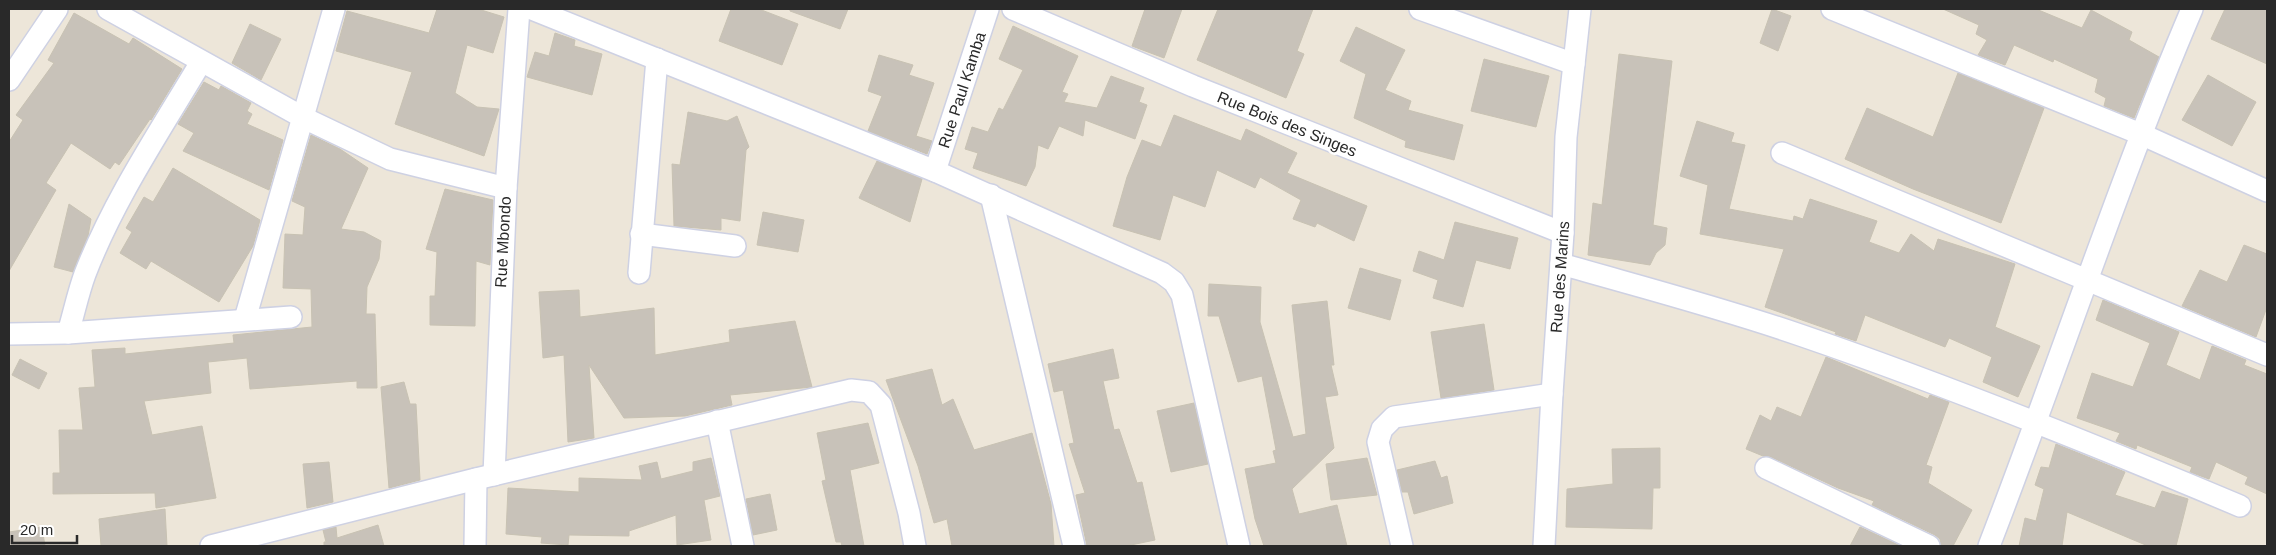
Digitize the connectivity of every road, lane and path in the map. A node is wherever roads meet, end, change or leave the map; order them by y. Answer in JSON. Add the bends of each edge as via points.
{"nodes":[{"id":1,"x":57,"y":9,"type":"edge"},
{"id":2,"x":108,"y":9,"type":"edge"},
{"id":3,"x":334,"y":9,"type":"edge"},
{"id":4,"x":519,"y":9,"type":"edge"},
{"id":5,"x":532,"y":9,"type":"edge"},
{"id":6,"x":988,"y":9,"type":"edge"},
{"id":7,"x":1013,"y":9,"type":"edge"},
{"id":8,"x":1420,"y":9,"type":"edge"},
{"id":9,"x":1580,"y":9,"type":"edge"},
{"id":10,"x":1832,"y":9,"type":"edge"},
{"id":11,"x":2192,"y":9,"type":"edge"},
{"id":12,"x":657,"y":59,"type":"junction"},
{"id":13,"x":201,"y":62,"type":"junction"},
{"id":14,"x":1574,"y":64,"type":"junction"},
{"id":15,"x":9,"y":80,"type":"edge"},
{"id":16,"x":304,"y":118,"type":"junction"},
{"id":17,"x":2143,"y":135,"type":"junction"},
{"id":18,"x":1782,"y":153,"type":"dead end"},
{"id":19,"x":935,"y":171,"type":"junction"},
{"id":20,"x":506,"y":188,"type":"junction"},
{"id":21,"x":2267,"y":191,"type":"edge"},
{"id":22,"x":991,"y":195,"type":"junction"},
{"id":23,"x":1564,"y":233,"type":"junction"},
{"id":24,"x":641,"y":234,"type":"junction"},
{"id":25,"x":735,"y":246,"type":"dead end"},
{"id":26,"x":1561,"y":264,"type":"junction"},
{"id":27,"x":639,"y":273,"type":"dead end"},
{"id":28,"x":2087,"y":281,"type":"junction"},
{"id":29,"x":291,"y":317,"type":"dead end"},
{"id":30,"x":245,"y":319,"type":"junction"},
{"id":31,"x":68,"y":333,"type":"junction"},
{"id":32,"x":9,"y":334,"type":"edge"},
{"id":33,"x":2267,"y":354,"type":"edge"},
{"id":34,"x":1552,"y":394,"type":"junction"},
{"id":35,"x":717,"y":421,"type":"junction"},
{"id":36,"x":2037,"y":421,"type":"junction"},
{"id":37,"x":1766,"y":468,"type":"dead end"},
{"id":38,"x":485,"y":477,"type":"junction"},
{"id":39,"x":2240,"y":506,"type":"dead end"},
{"id":40,"x":211,"y":546,"type":"edge"},
{"id":41,"x":475,"y":546,"type":"edge"},
{"id":42,"x":743,"y":546,"type":"edge"},
{"id":43,"x":915,"y":546,"type":"edge"},
{"id":44,"x":1074,"y":546,"type":"edge"},
{"id":45,"x":1239,"y":546,"type":"edge"},
{"id":46,"x":1402,"y":546,"type":"edge"},
{"id":47,"x":1544,"y":546,"type":"edge"},
{"id":48,"x":1929,"y":546,"type":"edge"},
{"id":49,"x":1989,"y":546,"type":"edge"}],
"edges":[{"from":1,"to":15,"type":"street"},
{"from":2,"to":13,"type":"street"},
{"from":3,"to":16,"type":"street"},
{"from":4,"to":20,"type":"street","name":"Rue Mbondo"},
{"from":5,"to":12,"type":"street"},
{"from":6,"to":19,"type":"street","name":"Rue Paul Kamba"},
{"from":7,"to":23,"type":"street","name":"Rue Bois des Singes","via":[[1193,86]]},
{"from":8,"to":14,"type":"street"},
{"from":9,"to":14,"type":"street","name":"Rue des Marins"},
{"from":10,"to":17,"type":"street"},
{"from":11,"to":17,"type":"street"},
{"from":12,"to":19,"type":"street"},
{"from":12,"to":24,"type":"street"},
{"from":13,"to":16,"type":"street"},
{"from":13,"to":31,"type":"street","via":[[140,165],[99,243],[84,276]]},
{"from":14,"to":23,"type":"street","name":"Rue des Marins","via":[[1566,137]]},
{"from":16,"to":20,"type":"street","via":[[390,159]]},
{"from":16,"to":30,"type":"street"},
{"from":17,"to":21,"type":"street"},
{"from":17,"to":28,"type":"street"},
{"from":18,"to":28,"type":"street"},
{"from":19,"to":22,"type":"street"},
{"from":20,"to":38,"type":"street","name":"Rue Mbondo"},
{"from":22,"to":44,"type":"street"},
{"from":22,"to":45,"type":"street","via":[[1162,273],[1174,282],[1182,295]]},
{"from":23,"to":26,"type":"street","name":"Rue des Marins"},
{"from":24,"to":25,"type":"street"},
{"from":24,"to":27,"type":"street"},
{"from":26,"to":34,"type":"street","name":"Rue des Marins"},
{"from":26,"to":36,"type":"street","via":[[1798,334]]},
{"from":28,"to":33,"type":"street"},
{"from":28,"to":36,"type":"street"},
{"from":29,"to":30,"type":"street"},
{"from":30,"to":31,"type":"street"},
{"from":31,"to":32,"type":"street"},
{"from":34,"to":46,"type":"street","via":[[1394,417],[1382,429],[1378,442]]},
{"from":34,"to":47,"type":"street","name":"Rue des Marins"},
{"from":35,"to":38,"type":"street"},
{"from":35,"to":42,"type":"street"},
{"from":35,"to":43,"type":"street","via":[[851,390],[870,392],[881,405]]},
{"from":36,"to":39,"type":"street"},
{"from":36,"to":49,"type":"street"},
{"from":37,"to":48,"type":"street"},
{"from":38,"to":40,"type":"street"},
{"from":38,"to":41,"type":"street","name":"Rue Mbondo"}]}
